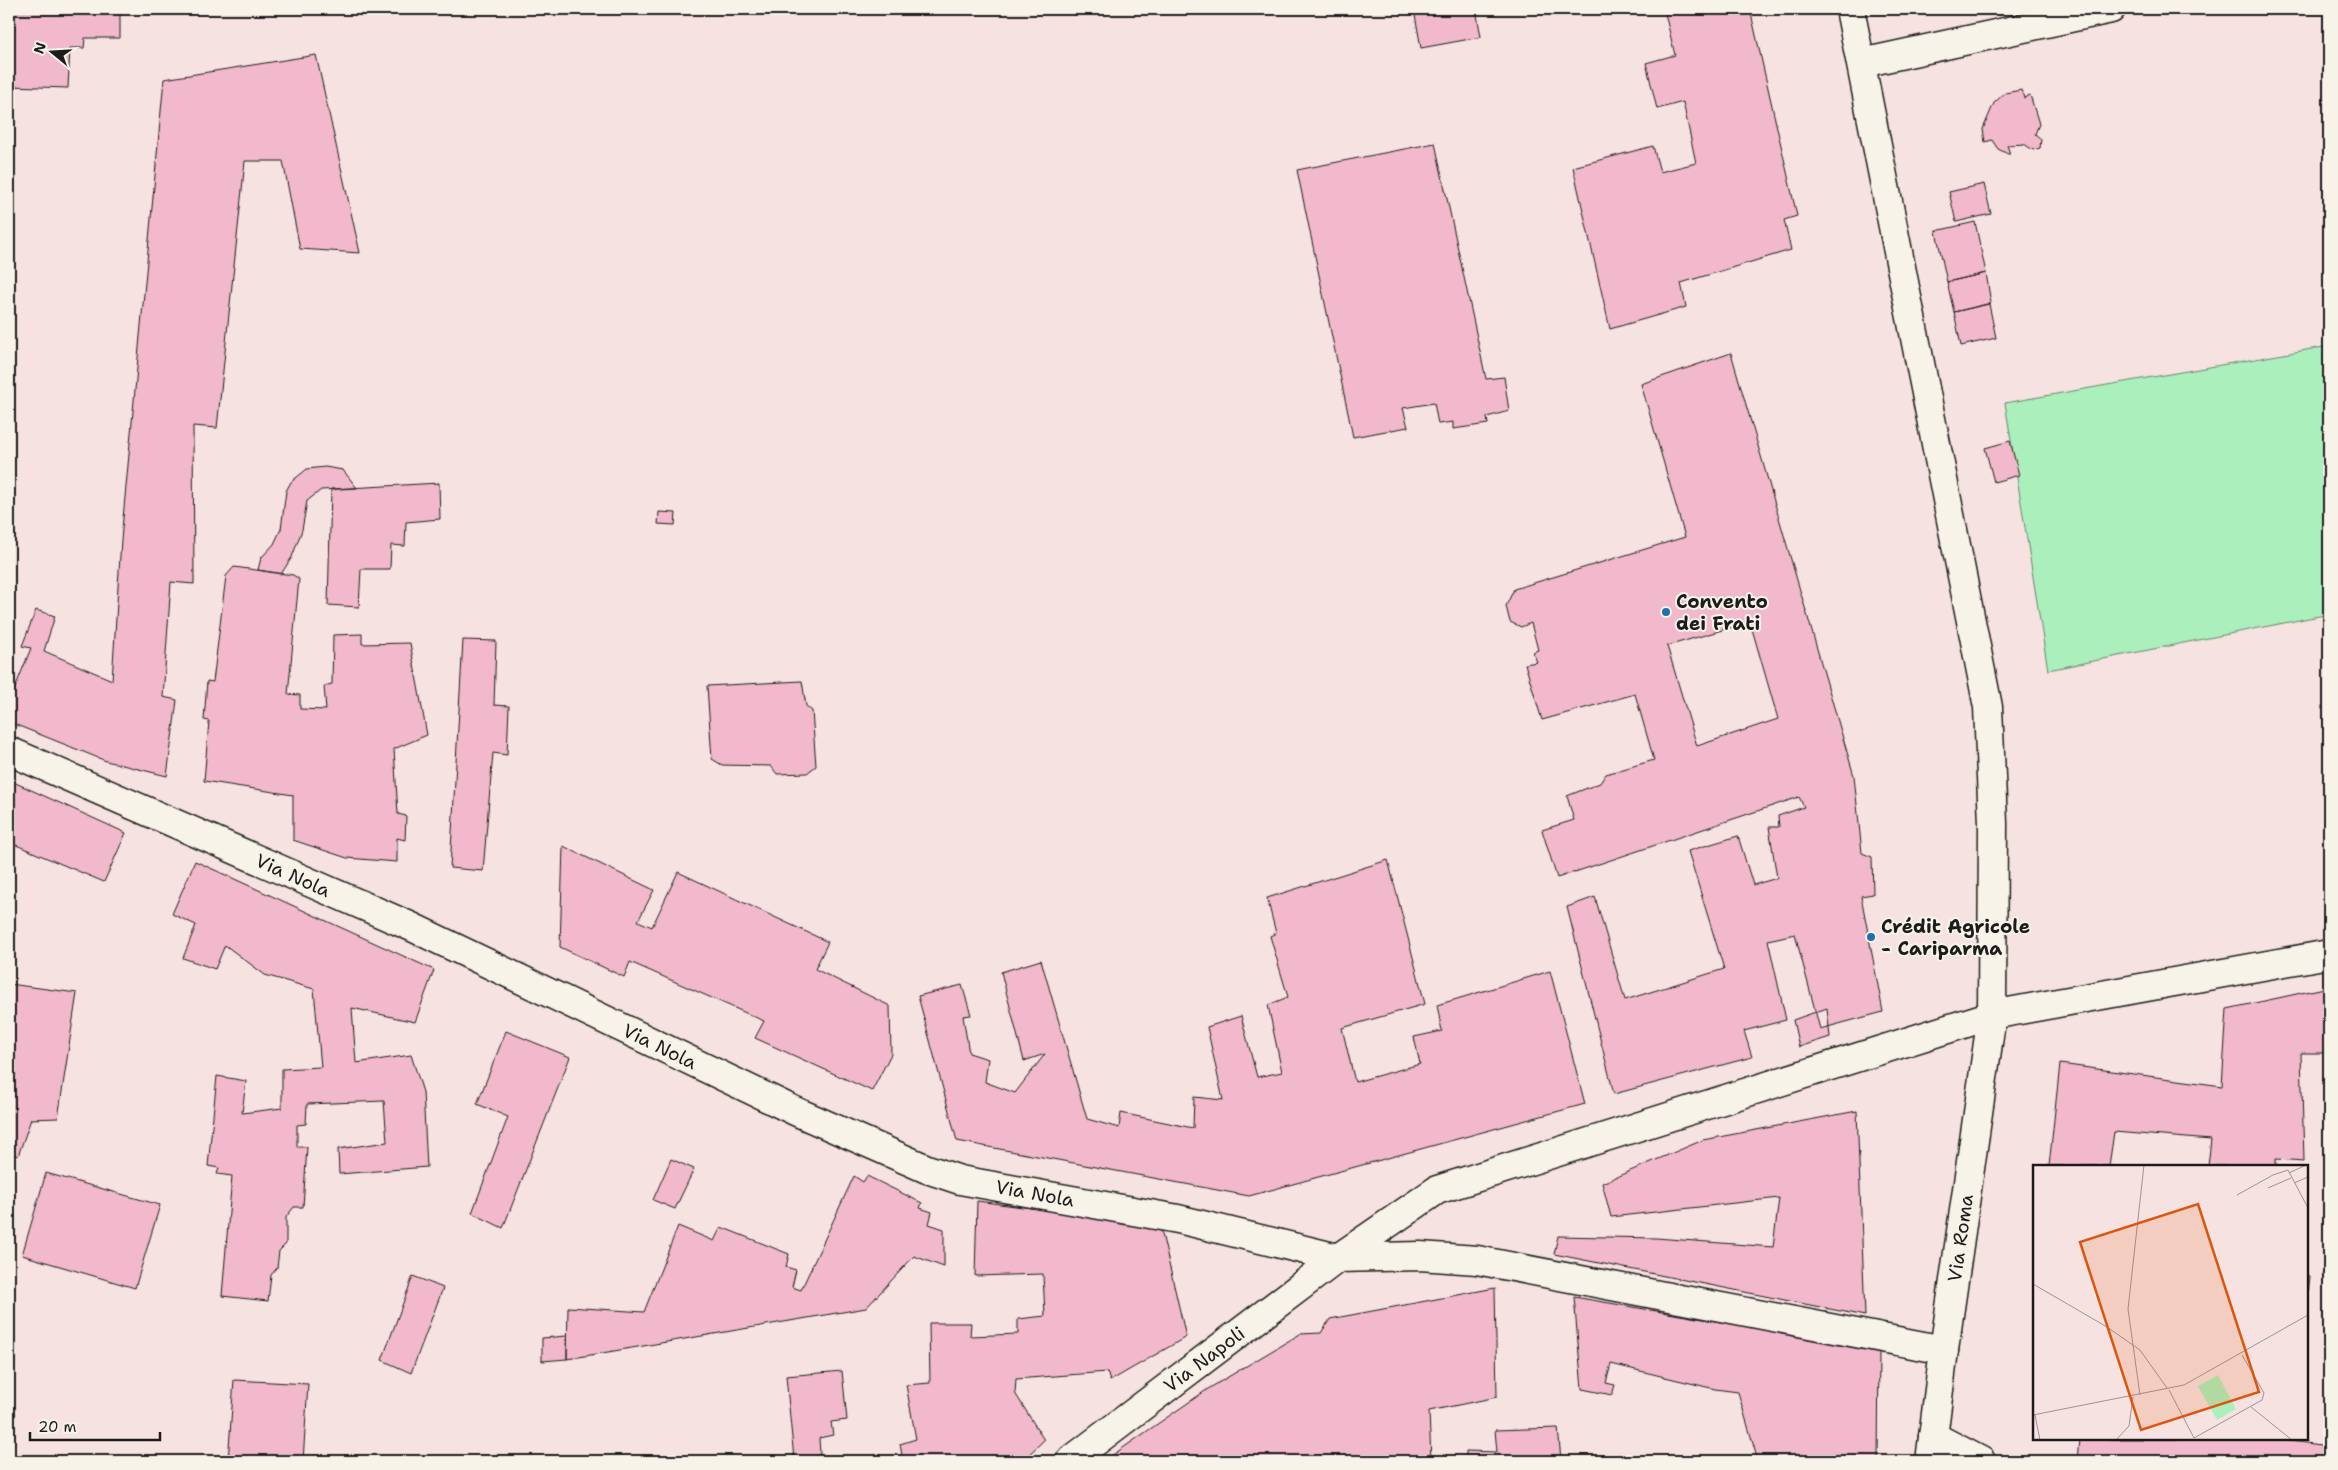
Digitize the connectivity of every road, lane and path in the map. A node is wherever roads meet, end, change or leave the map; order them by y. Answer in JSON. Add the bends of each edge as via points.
{"nodes":[{"id":1,"x":1850,"y":9,"type":"edge"},
{"id":2,"x":2111,"y":9,"type":"edge"},
{"id":3,"x":1862,"y":63,"type":"junction"},
{"id":4,"x":9,"y":750,"type":"edge"},
{"id":5,"x":2329,"y":954,"type":"edge"},
{"id":6,"x":1992,"y":1015,"type":"junction"},
{"id":7,"x":1338,"y":1258,"type":"junction"},
{"id":8,"x":1944,"y":1350,"type":"junction"},
{"id":9,"x":1932,"y":1449,"type":"edge"},
{"id":10,"x":1070,"y":1461,"type":"edge"},
{"id":11,"x":1980,"y":1461,"type":"edge"}],
"edges":[{"from":1,"to":3,"type":"street","name":"Via Roma"},
{"from":2,"to":3,"type":"street"},
{"from":3,"to":6,"type":"street","name":"Via Roma","via":[[1988,707],[1993,823]]},
{"from":4,"to":7,"type":"street","name":"Via Nola","via":[[412,927],[795,1111],[926,1170],[960,1180],[1178,1219]]},
{"from":5,"to":6,"type":"street","name":"Via Napoli"},
{"from":6,"to":7,"type":"street","name":"Via Napoli","via":[[1437,1190]]},
{"from":6,"to":8,"type":"street","name":"Via Roma"},
{"from":7,"to":8,"type":"street","name":"Via Nola","via":[[1420,1256],[1477,1260]]},
{"from":7,"to":10,"type":"street","name":"Via Napoli"},
{"from":8,"to":9,"type":"street","name":"Via Roma"},
{"from":9,"to":11,"type":"street"}]}
